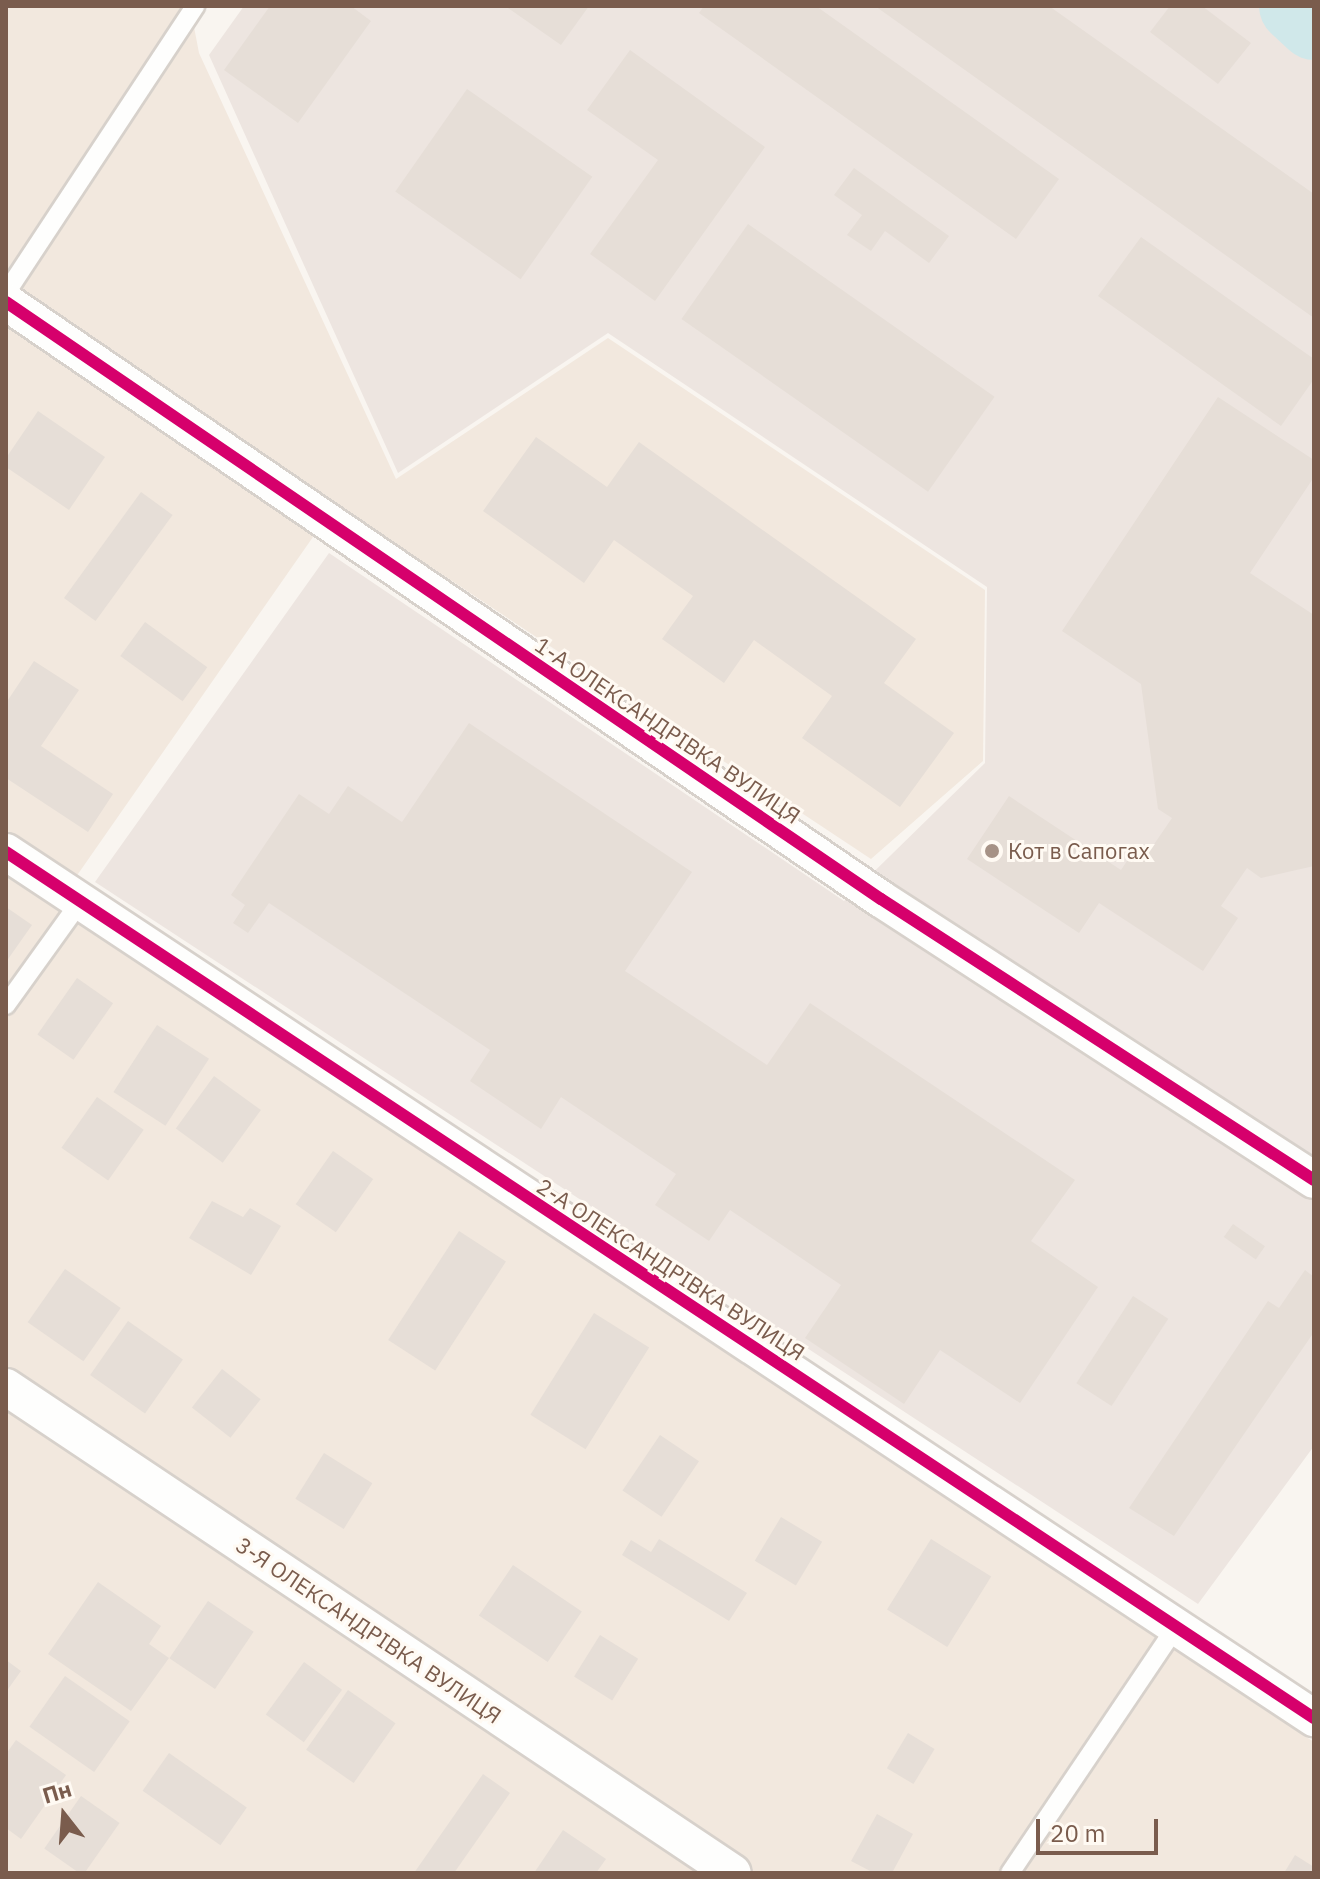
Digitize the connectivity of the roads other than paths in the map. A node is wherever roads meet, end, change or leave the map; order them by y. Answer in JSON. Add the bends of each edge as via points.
{"nodes":[{"id":1,"x":195,"y":6,"type":"edge"},
{"id":2,"x":6,"y":293,"type":"edge"},
{"id":3,"x":6,"y":302,"type":"edge"},
{"id":4,"x":6,"y":852,"type":"edge"},
{"id":5,"x":80,"y":902,"type":"junction"},
{"id":6,"x":6,"y":1005,"type":"edge"},
{"id":7,"x":1314,"y":1180,"type":"edge"},
{"id":8,"x":6,"y":1387,"type":"edge"},
{"id":9,"x":1176,"y":1627,"type":"junction"},
{"id":10,"x":1314,"y":1718,"type":"edge"},
{"id":11,"x":733,"y":1873,"type":"edge"},
{"id":12,"x":1010,"y":1873,"type":"edge"}],
"edges":[{"from":1,"to":2,"type":"lane"},
{"from":3,"to":7,"type":"street","name":"1-А ОЛЕКСАНДРІВКА ВУЛИЦЯ","via":[[881,899]]},
{"from":4,"to":5,"type":"street","name":"2-А ОЛЕКСАНДРІВКА ВУЛИЦЯ"},
{"from":5,"to":6,"type":"lane"},
{"from":5,"to":9,"type":"street","name":"2-А ОЛЕКСАНДРІВКА ВУЛИЦЯ"},
{"from":8,"to":11,"type":"street","name":"3-Я ОЛЕКСАНДРІВКА ВУЛИЦЯ"},
{"from":9,"to":10,"type":"street","name":"2-А ОЛЕКСАНДРІВКА ВУЛИЦЯ"},
{"from":9,"to":12,"type":"lane"}]}
